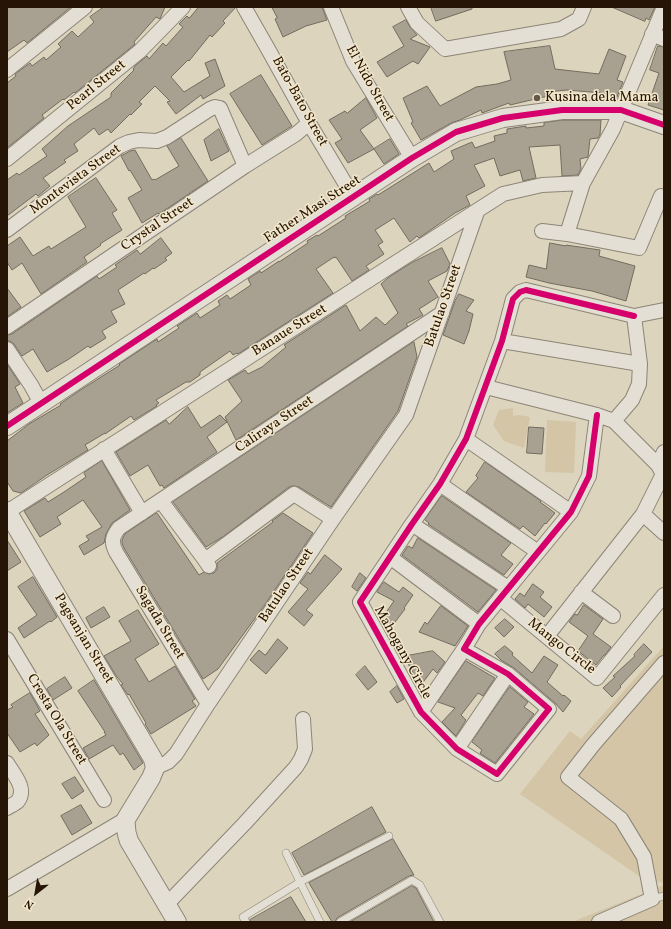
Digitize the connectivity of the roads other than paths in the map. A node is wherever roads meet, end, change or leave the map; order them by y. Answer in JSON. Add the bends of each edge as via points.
{"nodes":[{"id":1,"x":85,"y":7,"type":"edge"},
{"id":2,"x":182,"y":7,"type":"edge"},
{"id":3,"x":244,"y":7,"type":"edge"},
{"id":4,"x":331,"y":7,"type":"edge"},
{"id":5,"x":408,"y":7,"type":"edge"},
{"id":6,"x":584,"y":7,"type":"edge"},
{"id":7,"x":664,"y":7,"type":"edge"},
{"id":8,"x":658,"y":36,"type":"edge"},
{"id":9,"x":7,"y":70,"type":"edge"},
{"id":10,"x":621,"y":110,"type":"junction"},
{"id":11,"x":309,"y":123,"type":"junction"},
{"id":12,"x":664,"y":125,"type":"edge"},
{"id":13,"x":412,"y":158,"type":"junction"},
{"id":14,"x":7,"y":159,"type":"edge"},
{"id":15,"x":245,"y":166,"type":"junction"},
{"id":16,"x":583,"y":183,"type":"junction"},
{"id":17,"x":661,"y":196,"type":"dead end"},
{"id":18,"x":354,"y":198,"type":"junction"},
{"id":19,"x":477,"y":212,"type":"junction"},
{"id":20,"x":7,"y":230,"type":"edge"},
{"id":21,"x":542,"y":231,"type":"dead end"},
{"id":22,"x":567,"y":234,"type":"junction"},
{"id":23,"x":664,"y":310,"type":"edge"},
{"id":24,"x":442,"y":313,"type":"junction"},
{"id":25,"x":634,"y":316,"type":"junction"},
{"id":26,"x":7,"y":327,"type":"edge"},
{"id":27,"x":502,"y":341,"type":"junction"},
{"id":28,"x":7,"y":349,"type":"edge"},
{"id":29,"x":640,"y":364,"type":"junction"},
{"id":30,"x":486,"y":386,"type":"junction"},
{"id":31,"x":41,"y":403,"type":"junction"},
{"id":32,"x":597,"y":415,"type":"junction"},
{"id":33,"x":614,"y":421,"type":"junction"},
{"id":34,"x":7,"y":426,"type":"edge"},
{"id":35,"x":466,"y":439,"type":"junction"},
{"id":36,"x":104,"y":449,"type":"junction"},
{"id":37,"x":661,"y":459,"type":"edge"},
{"id":38,"x":440,"y":484,"type":"junction"},
{"id":39,"x":161,"y":501,"type":"junction"},
{"id":40,"x":7,"y":511,"type":"edge"},
{"id":41,"x":571,"y":512,"type":"junction"},
{"id":42,"x":142,"y":513,"type":"junction"},
{"id":43,"x":643,"y":514,"type":"junction"},
{"id":44,"x":333,"y":519,"type":"junction"},
{"id":45,"x":412,"y":524,"type":"junction"},
{"id":46,"x":664,"y":533,"type":"edge"},
{"id":47,"x":113,"y":540,"type":"joint"},
{"id":48,"x":538,"y":552,"type":"junction"},
{"id":49,"x":390,"y":557,"type":"junction"},
{"id":50,"x":581,"y":592,"type":"junction"},
{"id":51,"x":504,"y":593,"type":"junction"},
{"id":52,"x":664,"y":595,"type":"edge"},
{"id":53,"x":613,"y":616,"type":"dead end"},
{"id":54,"x":480,"y":624,"type":"junction"},
{"id":55,"x":547,"y":636,"type":"junction"},
{"id":56,"x":7,"y":639,"type":"edge"},
{"id":57,"x":464,"y":649,"type":"junction"},
{"id":58,"x":664,"y":663,"type":"edge"},
{"id":59,"x":508,"y":674,"type":"junction"},
{"id":60,"x":208,"y":704,"type":"junction"},
{"id":61,"x":421,"y":712,"type":"junction"},
{"id":62,"x":303,"y":719,"type":"dead end"},
{"id":63,"x":457,"y":749,"type":"junction"},
{"id":64,"x":7,"y":763,"type":"edge"},
{"id":65,"x":155,"y":768,"type":"junction"},
{"id":66,"x":104,"y":800,"type":"dead end"},
{"id":67,"x":7,"y":808,"type":"edge"},
{"id":68,"x":126,"y":819,"type":"junction"},
{"id":69,"x":390,"y":836,"type":"dead end"},
{"id":70,"x":286,"y":853,"type":"dead end"},
{"id":71,"x":300,"y":882,"type":"junction"},
{"id":72,"x":7,"y":889,"type":"edge"},
{"id":73,"x":658,"y":898,"type":"edge"},
{"id":74,"x":167,"y":904,"type":"junction"},
{"id":75,"x":177,"y":922,"type":"edge"},
{"id":76,"x":246,"y":922,"type":"edge"},
{"id":77,"x":320,"y":922,"type":"edge"},
{"id":78,"x":340,"y":922,"type":"edge"},
{"id":79,"x":440,"y":922,"type":"edge"},
{"id":80,"x":599,"y":922,"type":"edge"}],
"edges":[{"from":1,"to":9,"type":"street"},
{"from":2,"to":14,"type":"street","name":"Pearl Street","via":[[140,51]]},
{"from":3,"to":11,"type":"street","name":"Bato-Bato Street"},
{"from":4,"to":13,"type":"street","name":"El Nido Street","via":[[353,61]]},
{"from":5,"to":6,"type":"street","via":[[417,23],[445,49],[561,29],[579,19]]},
{"from":7,"to":8,"type":"street"},
{"from":8,"to":10,"type":"street"},
{"from":10,"to":12,"type":"street","name":"Father Masi Street"},
{"from":10,"to":13,"type":"street","name":"Father Masi Street","via":[[562,110],[504,118],[456,132]]},
{"from":10,"to":16,"type":"street","via":[[613,130]]},
{"from":11,"to":15,"type":"street","name":"Crystal Street"},
{"from":11,"to":18,"type":"street","name":"Bato-Bato Street"},
{"from":13,"to":18,"type":"street","name":"Father Masi Street"},
{"from":15,"to":20,"type":"street","name":"Montevista Street","via":[[220,108],[210,108],[167,137],[157,141],[129,142],[120,146]]},
{"from":15,"to":26,"type":"street","name":"Crystal Street"},
{"from":16,"to":19,"type":"street","name":"Banaue Street","via":[[542,185],[504,194]]},
{"from":16,"to":22,"type":"street"},
{"from":17,"to":22,"type":"street","via":[[639,248]]},
{"from":18,"to":31,"type":"street","name":"Father Masi Street"},
{"from":19,"to":24,"type":"street","name":"Batulao Street"},
{"from":19,"to":36,"type":"street","name":"Banaue Street"},
{"from":21,"to":22,"type":"street"},
{"from":23,"to":25,"type":"street"},
{"from":24,"to":39,"type":"street","name":"Caliraya Street"},
{"from":24,"to":44,"type":"street","name":"Batulao Street","via":[[406,415]]},
{"from":25,"to":27,"type":"street","name":"Mahogany Circle","via":[[526,290],[513,299]]},
{"from":25,"to":29,"type":"street"},
{"from":27,"to":29,"type":"street"},
{"from":27,"to":30,"type":"street","name":"Mahogany Circle"},
{"from":28,"to":31,"type":"street"},
{"from":29,"to":33,"type":"street","via":[[639,384],[632,400]]},
{"from":30,"to":32,"type":"street"},
{"from":30,"to":35,"type":"street","name":"Mahogany Circle"},
{"from":31,"to":34,"type":"street","name":"Father Masi Street"},
{"from":32,"to":33,"type":"street"},
{"from":32,"to":41,"type":"street","via":[[589,476]]},
{"from":33,"to":37,"type":"street"},
{"from":35,"to":38,"type":"street","name":"Mahogany Circle"},
{"from":35,"to":41,"type":"street"},
{"from":36,"to":40,"type":"street","name":"Banaue Street"},
{"from":36,"to":42,"type":"street"},
{"from":37,"to":43,"type":"street","via":[[662,474]]},
{"from":38,"to":45,"type":"street","name":"Mahogany Circle"},
{"from":38,"to":48,"type":"street"},
{"from":39,"to":42,"type":"street","name":"Caliraya Street"},
{"from":39,"to":44,"type":"street","via":[[207,563],[294,494]]},
{"from":40,"to":65,"type":"street","name":"Pagsanjan Street","via":[[149,750]]},
{"from":41,"to":48,"type":"street"},
{"from":42,"to":47,"type":"street","name":"Caliraya Street","via":[[119,528]]},
{"from":43,"to":46,"type":"street"},
{"from":43,"to":50,"type":"street"},
{"from":44,"to":60,"type":"street","name":"Batulao Street"},
{"from":45,"to":49,"type":"street","name":"Mahogany Circle"},
{"from":45,"to":51,"type":"street","name":"Mango Circle"},
{"from":47,"to":60,"type":"street","name":"Sagada Street","via":[[116,552]]},
{"from":48,"to":51,"type":"street"},
{"from":49,"to":54,"type":"street"},
{"from":49,"to":61,"type":"street","name":"Mahogany Circle","via":[[360,602]]},
{"from":50,"to":53,"type":"street"},
{"from":50,"to":55,"type":"street"},
{"from":51,"to":54,"type":"street"},
{"from":51,"to":55,"type":"street","name":"Mango Circle"},
{"from":52,"to":55,"type":"street","name":"Mango Circle","via":[[597,678]]},
{"from":54,"to":57,"type":"street"},
{"from":56,"to":66,"type":"street","name":"Cresta Ola Street"},
{"from":57,"to":59,"type":"street"},
{"from":57,"to":61,"type":"street"},
{"from":58,"to":73,"type":"street","via":[[568,777],[621,819],[644,856]]},
{"from":59,"to":63,"type":"street"},
{"from":59,"to":63,"type":"street","name":"Mahogany Circle","via":[[549,709],[497,774]]},
{"from":60,"to":65,"type":"street","name":"Batulao Street","via":[[176,754],[168,762]]},
{"from":61,"to":63,"type":"street","name":"Mahogany Circle"},
{"from":62,"to":74,"type":"street","via":[[305,749],[296,767]]},
{"from":64,"to":67,"type":"street","via":[[21,787],[17,802]]},
{"from":65,"to":68,"type":"street"},
{"from":68,"to":72,"type":"street"},
{"from":68,"to":74,"type":"street","via":[[129,842]]},
{"from":69,"to":71,"type":"lane"},
{"from":70,"to":71,"type":"lane"},
{"from":71,"to":76,"type":"lane","via":[[243,917]]},
{"from":71,"to":77,"type":"lane"},
{"from":73,"to":80,"type":"street"},
{"from":74,"to":75,"type":"street"},
{"from":78,"to":79,"type":"lane","via":[[412,880],[420,885]]}]}
